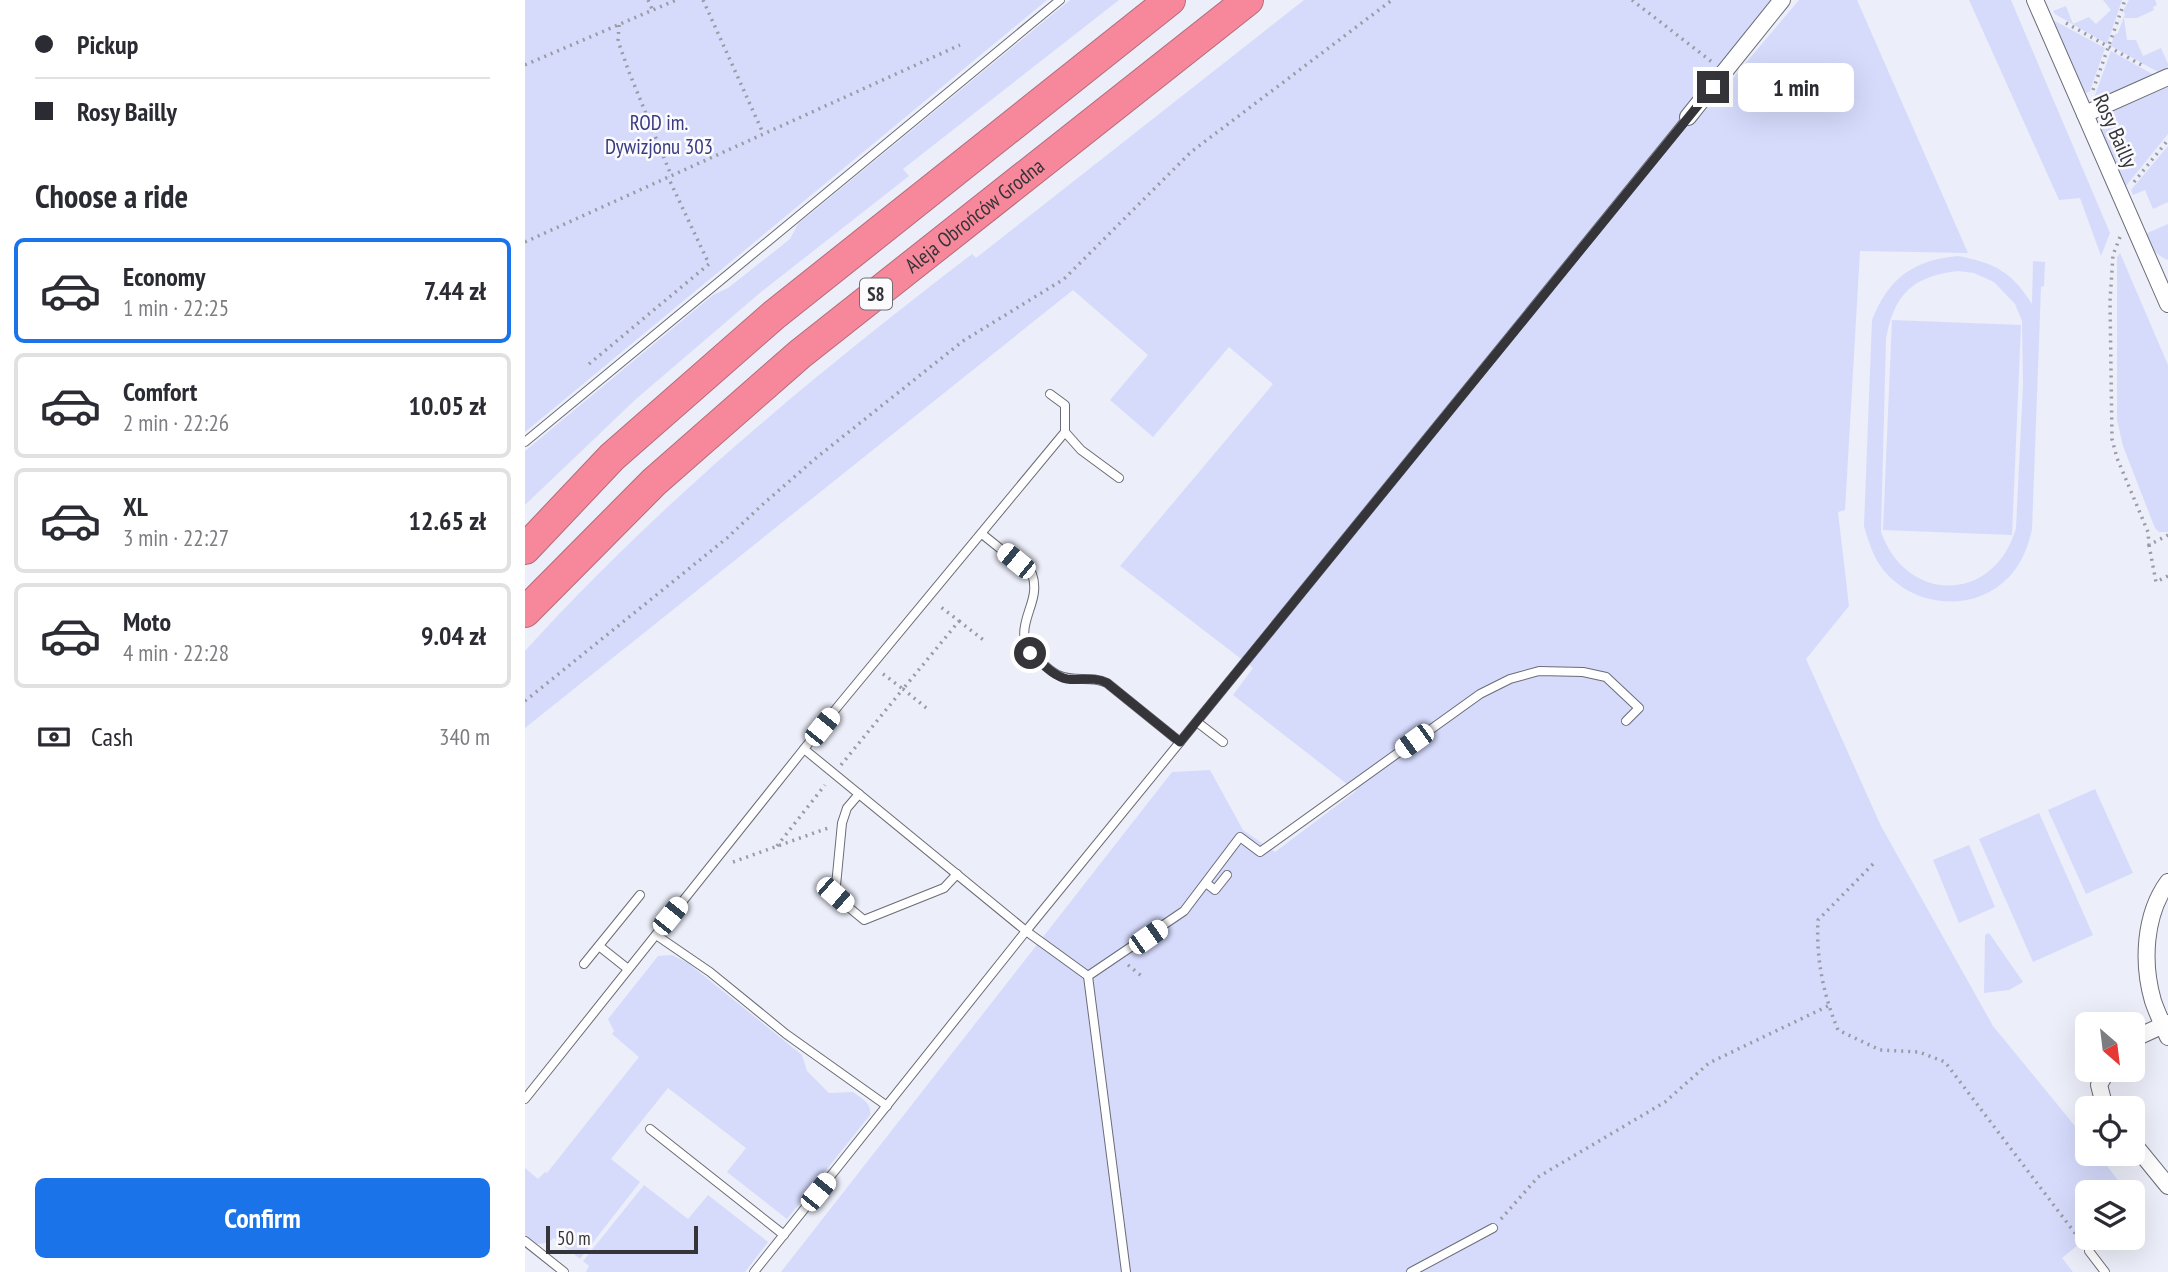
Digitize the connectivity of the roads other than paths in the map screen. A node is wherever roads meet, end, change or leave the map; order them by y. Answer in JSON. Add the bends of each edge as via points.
{"nodes":[{"id":1,"x":1060,"y":0,"type":"edge"},
{"id":2,"x":1170,"y":0,"type":"edge"},
{"id":3,"x":1248,"y":0,"type":"edge"},
{"id":4,"x":1782,"y":0,"type":"edge"},
{"id":5,"x":2035,"y":0,"type":"edge"},
{"id":6,"x":2167,"y":78,"type":"edge"},
{"id":7,"x":2085,"y":114,"type":"junction"},
{"id":8,"x":1688,"y":117,"type":"joint"},
{"id":9,"x":2163,"y":276,"type":"edge"},
{"id":10,"x":2168,"y":304,"type":"edge"},
{"id":11,"x":1050,"y":394,"type":"dead end"},
{"id":12,"x":1065,"y":432,"type":"junction"},
{"id":13,"x":525,"y":442,"type":"edge"},
{"id":14,"x":1119,"y":478,"type":"dead end"},
{"id":15,"x":982,"y":534,"type":"junction"},
{"id":16,"x":525,"y":549,"type":"edge"},
{"id":17,"x":525,"y":612,"type":"edge"},
{"id":18,"x":1197,"y":722,"type":"junction"},
{"id":19,"x":1626,"y":722,"type":"dead end"},
{"id":20,"x":1223,"y":741,"type":"dead end"},
{"id":21,"x":1180,"y":742,"type":"junction"},
{"id":22,"x":804,"y":749,"type":"junction"},
{"id":23,"x":859,"y":794,"type":"junction"},
{"id":24,"x":957,"y":874,"type":"junction"},
{"id":25,"x":1227,"y":875,"type":"dead end"},
{"id":26,"x":2168,"y":882,"type":"edge"},
{"id":27,"x":1206,"y":883,"type":"junction"},
{"id":28,"x":640,"y":895,"type":"dead end"},
{"id":29,"x":1027,"y":931,"type":"junction"},
{"id":30,"x":656,"y":935,"type":"junction"},
{"id":31,"x":599,"y":946,"type":"junction"},
{"id":32,"x":584,"y":964,"type":"dead end"},
{"id":33,"x":628,"y":969,"type":"junction"},
{"id":34,"x":1088,"y":976,"type":"junction"},
{"id":35,"x":2166,"y":1028,"type":"edge"},
{"id":36,"x":2145,"y":1035,"type":"edge"},
{"id":37,"x":525,"y":1099,"type":"edge"},
{"id":38,"x":887,"y":1107,"type":"junction"},
{"id":39,"x":650,"y":1129,"type":"dead end"},
{"id":40,"x":2145,"y":1158,"type":"edge"},
{"id":41,"x":2168,"y":1186,"type":"edge"},
{"id":42,"x":1493,"y":1228,"type":"road end"},
{"id":43,"x":784,"y":1235,"type":"junction"},
{"id":44,"x":525,"y":1241,"type":"edge"},
{"id":45,"x":2089,"y":1251,"type":"dead end"},
{"id":46,"x":565,"y":1272,"type":"edge"},
{"id":47,"x":754,"y":1272,"type":"edge"},
{"id":48,"x":1126,"y":1272,"type":"edge"},
{"id":49,"x":1411,"y":1272,"type":"edge"},
{"id":50,"x":2105,"y":1272,"type":"edge"}],
"edges":[{"from":1,"to":13,"type":"lane"},
{"from":2,"to":16,"type":"highway","number":"S8","via":[[774,315],[612,457]]},
{"from":3,"to":17,"type":"highway","name":"Aleja Obrońców Grodna","number":"S8","via":[[800,355],[654,482]]},
{"from":4,"to":8,"type":"street"},
{"from":5,"to":7,"type":"street","name":"Rosy Bailly"},
{"from":6,"to":7,"type":"street"},
{"from":7,"to":9,"type":"street","name":"Rosy Bailly","via":[[2131,221]]},
{"from":8,"to":18,"type":"lane"},
{"from":9,"to":10,"type":"street","name":"Rosy Bailly"},
{"from":11,"to":12,"type":"lane","via":[[1065,405]]},
{"from":12,"to":14,"type":"lane"},
{"from":12,"to":15,"type":"lane"},
{"from":15,"to":21,"type":"lane","via":[[1033,574],[1024,634],[1030,653],[1055,674],[1107,683]]},
{"from":15,"to":22,"type":"lane"},
{"from":18,"to":20,"type":"lane"},
{"from":18,"to":21,"type":"lane"},
{"from":19,"to":27,"type":"lane","via":[[1639,708],[1606,677],[1539,671],[1510,679],[1480,694],[1260,852],[1240,837]]},
{"from":21,"to":29,"type":"lane"},
{"from":22,"to":23,"type":"lane"},
{"from":22,"to":30,"type":"lane"},
{"from":23,"to":24,"type":"lane"},
{"from":23,"to":24,"type":"lane","via":[[842,823],[835,895],[864,920],[944,888]]},
{"from":24,"to":29,"type":"lane"},
{"from":25,"to":27,"type":"lane","via":[[1215,890]]},
{"from":26,"to":35,"type":"street","via":[[2154,910],[2147,947],[2153,1001]]},
{"from":27,"to":34,"type":"lane","via":[[1184,911]]},
{"from":28,"to":31,"type":"lane"},
{"from":29,"to":34,"type":"lane"},
{"from":29,"to":38,"type":"lane"},
{"from":30,"to":33,"type":"lane"},
{"from":30,"to":38,"type":"lane"},
{"from":31,"to":32,"type":"lane"},
{"from":31,"to":33,"type":"lane"},
{"from":33,"to":37,"type":"lane"},
{"from":34,"to":48,"type":"lane"},
{"from":35,"to":36,"type":"street"},
{"from":38,"to":43,"type":"lane"},
{"from":39,"to":43,"type":"lane"},
{"from":40,"to":41,"type":"street"},
{"from":42,"to":49,"type":"lane"},
{"from":43,"to":47,"type":"lane"},
{"from":44,"to":46,"type":"lane"},
{"from":45,"to":50,"type":"lane"}]}
